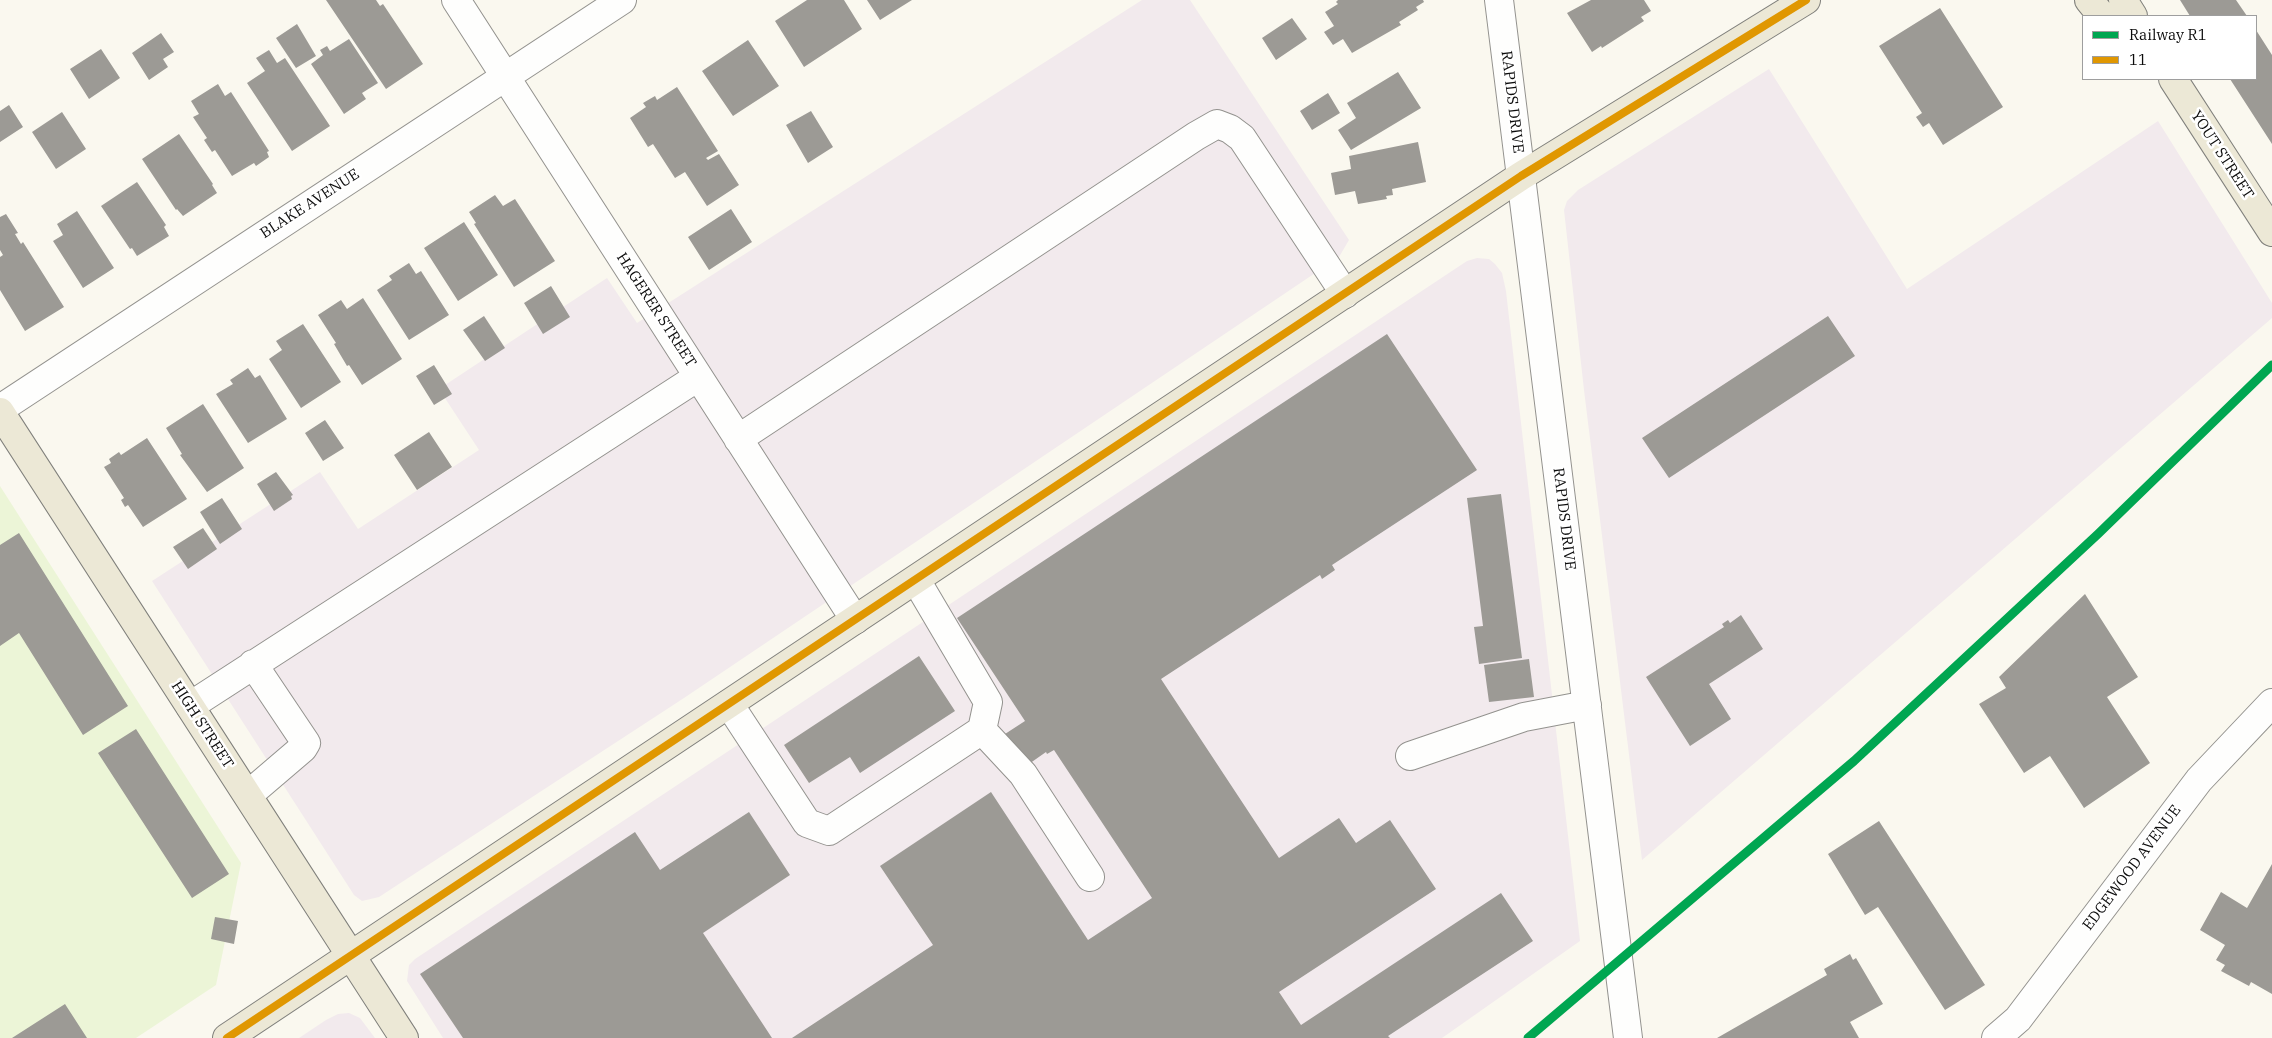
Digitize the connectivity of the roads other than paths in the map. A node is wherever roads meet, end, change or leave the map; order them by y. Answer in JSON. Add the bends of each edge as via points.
{"nodes":[{"id":1,"x":456,"y":0,"type":"edge"},
{"id":2,"x":622,"y":0,"type":"edge"},
{"id":3,"x":1500,"y":0,"type":"edge"},
{"id":4,"x":1806,"y":0,"type":"edge"},
{"id":5,"x":2089,"y":0,"type":"edge"},
{"id":6,"x":2123,"y":0,"type":"edge"},
{"id":7,"x":2101,"y":15,"type":"edge"},
{"id":8,"x":2132,"y":15,"type":"edge"},
{"id":9,"x":505,"y":75,"type":"junction"},
{"id":10,"x":2174,"y":80,"type":"edge"},
{"id":11,"x":1521,"y":176,"type":"junction"},
{"id":12,"x":2272,"y":232,"type":"edge"},
{"id":13,"x":1345,"y":294,"type":"junction"},
{"id":14,"x":698,"y":376,"type":"junction"},
{"id":15,"x":0,"y":410,"type":"edge"},
{"id":16,"x":738,"y":439,"type":"junction"},
{"id":17,"x":916,"y":580,"type":"junction"},
{"id":18,"x":854,"y":620,"type":"junction"},
{"id":19,"x":253,"y":664,"type":"junction"},
{"id":20,"x":2272,"y":703,"type":"edge"},
{"id":21,"x":729,"y":704,"type":"junction"},
{"id":22,"x":1587,"y":705,"type":"junction"},
{"id":23,"x":190,"y":706,"type":"junction"},
{"id":24,"x":982,"y":730,"type":"junction"},
{"id":25,"x":1410,"y":756,"type":"dead end"},
{"id":26,"x":248,"y":795,"type":"junction"},
{"id":27,"x":1090,"y":877,"type":"dead end"},
{"id":28,"x":351,"y":956,"type":"junction"},
{"id":29,"x":227,"y":1038,"type":"edge"},
{"id":30,"x":404,"y":1038,"type":"edge"},
{"id":31,"x":1628,"y":1038,"type":"edge"},
{"id":32,"x":1996,"y":1038,"type":"edge"}],
"edges":[{"from":1,"to":9,"type":"street","name":"HAGERER STREET"},
{"from":2,"to":9,"type":"street","name":"BLAKE AVENUE"},
{"from":3,"to":11,"type":"street","name":"RAPIDS DRIVE"},
{"from":4,"to":11,"type":"main road"},
{"from":5,"to":7,"type":"main road"},
{"from":6,"to":8,"type":"main road"},
{"from":9,"to":14,"type":"street","name":"HAGERER STREET"},
{"from":9,"to":15,"type":"street","name":"BLAKE AVENUE"},
{"from":10,"to":12,"type":"main road","name":"YOUT STREET"},
{"from":11,"to":13,"type":"main road"},
{"from":11,"to":22,"type":"street","name":"RAPIDS DRIVE"},
{"from":13,"to":16,"type":"street","via":[[1242,138],[1218,124]]},
{"from":13,"to":17,"type":"main road"},
{"from":14,"to":16,"type":"street","name":"HAGERER STREET"},
{"from":14,"to":19,"type":"street"},
{"from":15,"to":23,"type":"main road","name":"HIGH STREET"},
{"from":16,"to":18,"type":"street","name":"HAGERER STREET"},
{"from":17,"to":18,"type":"main road"},
{"from":17,"to":24,"type":"street","via":[[988,702]]},
{"from":18,"to":21,"type":"main road"},
{"from":19,"to":23,"type":"street"},
{"from":19,"to":26,"type":"street","via":[[306,743]]},
{"from":20,"to":32,"type":"street","name":"EDGEWOOD AVENUE","via":[[2198,780],[2018,1019]]},
{"from":21,"to":24,"type":"street","via":[[807,823],[829,831]]},
{"from":21,"to":28,"type":"main road"},
{"from":22,"to":25,"type":"street","via":[[1524,717]]},
{"from":22,"to":31,"type":"street","name":"RAPIDS DRIVE"},
{"from":23,"to":26,"type":"main road","name":"HIGH STREET"},
{"from":24,"to":27,"type":"street","via":[[1023,774]]},
{"from":26,"to":28,"type":"main road","name":"HIGH STREET"},
{"from":28,"to":29,"type":"main road"},
{"from":28,"to":30,"type":"main road","name":"HIGH STREET"}]}
